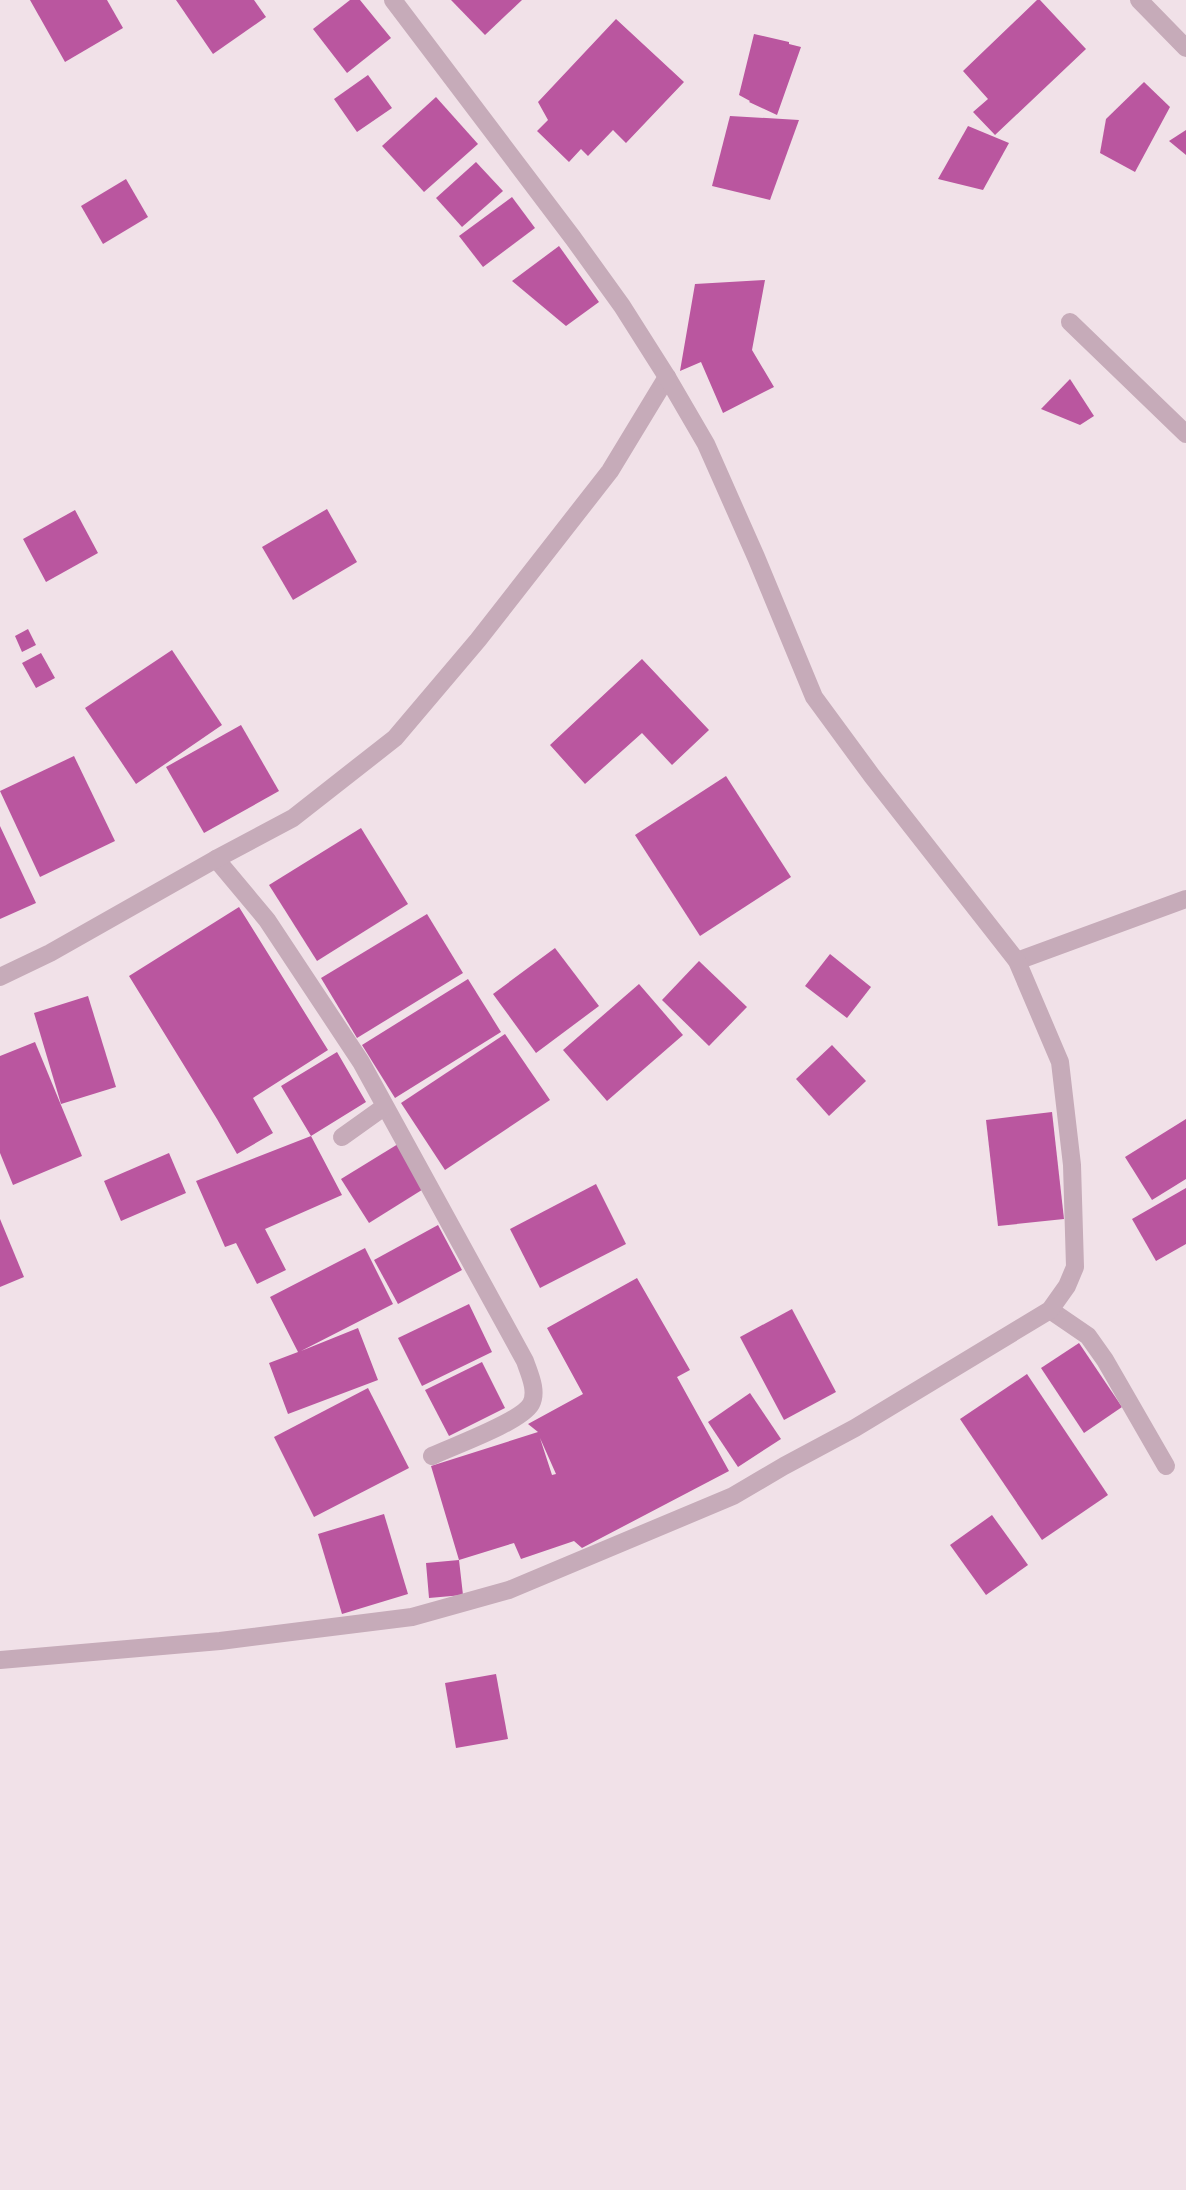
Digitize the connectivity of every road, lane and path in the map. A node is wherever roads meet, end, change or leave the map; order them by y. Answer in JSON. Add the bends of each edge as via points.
{"nodes":[{"id":1,"x":393,"y":0,"type":"edge"},
{"id":2,"x":1139,"y":0,"type":"edge"},
{"id":3,"x":1186,"y":48,"type":"edge"},
{"id":4,"x":1070,"y":322,"type":"dead end"},
{"id":5,"x":667,"y":377,"type":"junction"},
{"id":6,"x":1186,"y":435,"type":"edge"},
{"id":7,"x":216,"y":859,"type":"junction"},
{"id":8,"x":1186,"y":899,"type":"edge"},
{"id":9,"x":1017,"y":961,"type":"junction"},
{"id":10,"x":0,"y":977,"type":"edge"},
{"id":11,"x":384,"y":1107,"type":"junction"},
{"id":12,"x":342,"y":1137,"type":"dead end"},
{"id":13,"x":1050,"y":1310,"type":"junction"},
{"id":14,"x":432,"y":1456,"type":"dead end"},
{"id":15,"x":1166,"y":1466,"type":"dead end"},
{"id":16,"x":0,"y":1660,"type":"edge"}],
"edges":[{"from":1,"to":5,"type":"street","via":[[614,295]]},
{"from":2,"to":3,"type":"street"},
{"from":4,"to":6,"type":"street"},
{"from":5,"to":7,"type":"street","via":[[603,481],[394,738],[293,818]]},
{"from":5,"to":9,"type":"street","via":[[706,444],[814,697]]},
{"from":7,"to":10,"type":"street"},
{"from":7,"to":11,"type":"street","via":[[267,920],[310,983]]},
{"from":8,"to":9,"type":"street"},
{"from":9,"to":13,"type":"street","via":[[1060,1062],[1072,1166],[1075,1267]]},
{"from":11,"to":12,"type":"street"},
{"from":11,"to":14,"type":"street","via":[[525,1361],[534,1394],[519,1417]]},
{"from":13,"to":15,"type":"street","via":[[1088,1336]]},
{"from":13,"to":16,"type":"street","via":[[733,1496],[509,1590],[412,1617],[220,1641]]}]}
